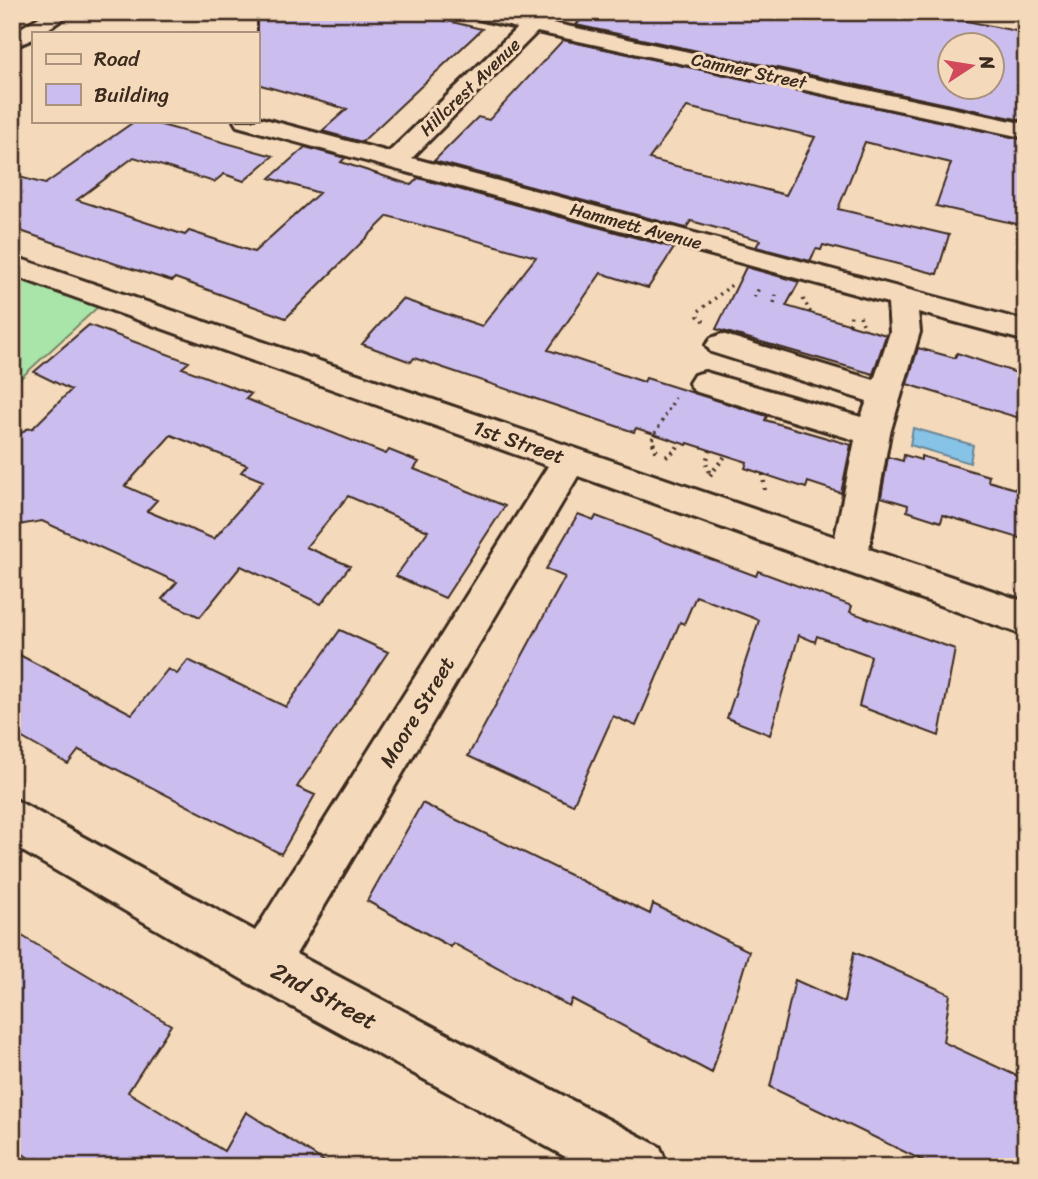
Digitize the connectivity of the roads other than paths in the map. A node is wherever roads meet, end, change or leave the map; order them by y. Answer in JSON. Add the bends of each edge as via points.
{"nodes":[{"id":1,"x":64,"y":12,"type":"edge"},
{"id":2,"x":472,"y":12,"type":"edge"},
{"id":3,"x":1019,"y":12,"type":"edge"},
{"id":4,"x":1026,"y":13,"type":"edge"},
{"id":5,"x":540,"y":19,"type":"edge"},
{"id":6,"x":41,"y":32,"type":"edge"},
{"id":7,"x":32,"y":39,"type":"edge"},
{"id":8,"x":16,"y":53,"type":"edge"},
{"id":9,"x":250,"y":122,"type":"edge"},
{"id":10,"x":1026,"y":131,"type":"edge"},
{"id":11,"x":394,"y":162,"type":"junction"},
{"id":12,"x":12,"y":265,"type":"edge"},
{"id":13,"x":902,"y":297,"type":"junction"},
{"id":14,"x":1026,"y":331,"type":"edge"},
{"id":15,"x":722,"y":345,"type":"dead end"},
{"id":16,"x":705,"y":383,"type":"dead end"},
{"id":17,"x":884,"y":395,"type":"junction"},
{"id":18,"x":873,"y":433,"type":"junction"},
{"id":19,"x":570,"y":460,"type":"junction"},
{"id":20,"x":849,"y":558,"type":"junction"},
{"id":21,"x":1026,"y":619,"type":"edge"},
{"id":22,"x":12,"y":820,"type":"edge"},
{"id":23,"x":263,"y":963,"type":"junction"},
{"id":24,"x":640,"y":1167,"type":"edge"}],
"edges":[{"from":1,"to":6,"type":"street"},
{"from":2,"to":5,"type":"street","name":"Camner Street"},
{"from":3,"to":4,"type":"street"},
{"from":5,"to":10,"type":"street","name":"Camner Street"},
{"from":5,"to":11,"type":"street","name":"Hillcrest Avenue"},
{"from":7,"to":8,"type":"street"},
{"from":9,"to":11,"type":"street","name":"Hammett Avenue"},
{"from":11,"to":13,"type":"street","name":"Hammett Avenue"},
{"from":12,"to":19,"type":"street","name":"1st Street"},
{"from":13,"to":14,"type":"street","name":"Hammett Avenue"},
{"from":13,"to":17,"type":"street","via":[[905,332]]},
{"from":15,"to":17,"type":"street"},
{"from":16,"to":18,"type":"street"},
{"from":17,"to":18,"type":"street"},
{"from":18,"to":20,"type":"street"},
{"from":19,"to":20,"type":"street","name":"1st Street"},
{"from":19,"to":23,"type":"street","name":"Moore Street"},
{"from":20,"to":21,"type":"street","name":"1st Street"},
{"from":22,"to":23,"type":"street","name":"2nd Street"},
{"from":23,"to":24,"type":"street","name":"2nd Street"}]}
